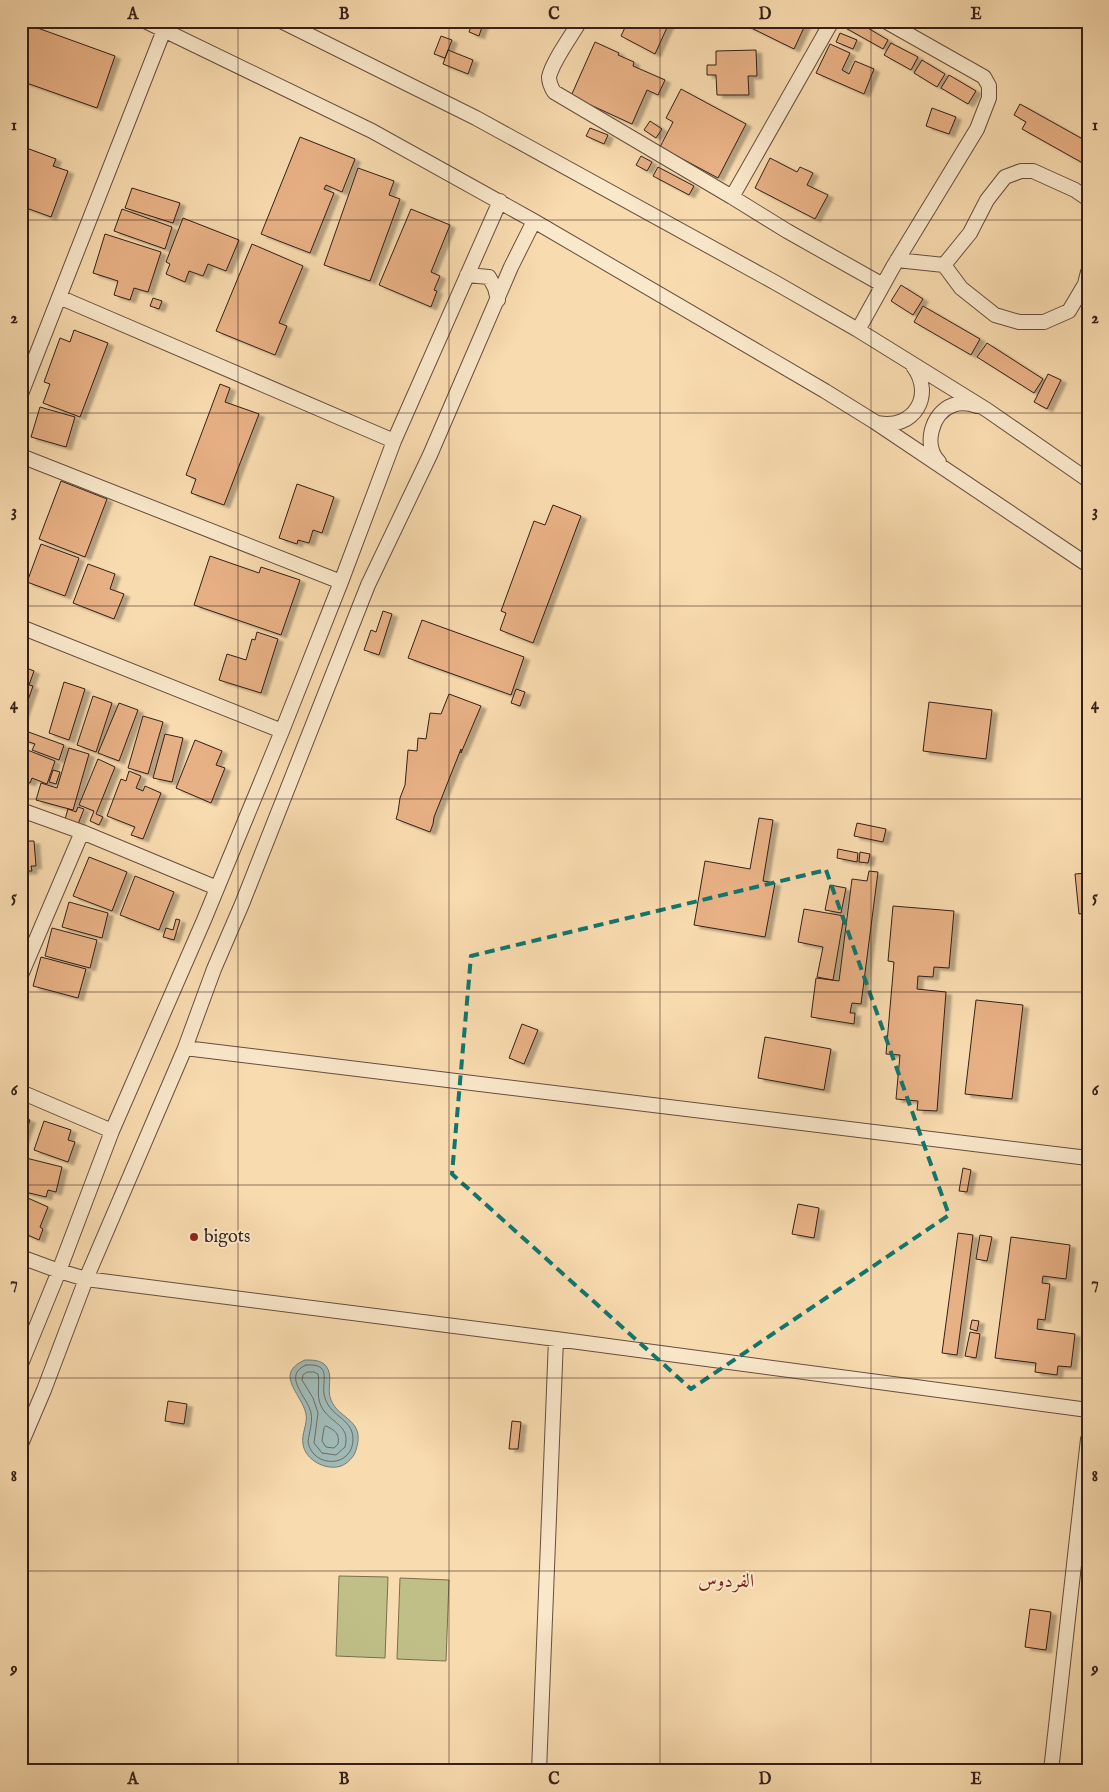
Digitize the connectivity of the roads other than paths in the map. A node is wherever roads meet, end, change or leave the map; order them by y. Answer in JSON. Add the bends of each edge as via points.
{"nodes":[{"id":1,"x":146,"y":21,"type":"edge"},
{"id":2,"x":281,"y":21,"type":"edge"},
{"id":3,"x":580,"y":21,"type":"edge"},
{"id":4,"x":832,"y":21,"type":"edge"},
{"id":5,"x":885,"y":21,"type":"edge"},
{"id":6,"x":164,"y":30,"type":"junction"},
{"id":7,"x":732,"y":197,"type":"junction"},
{"id":8,"x":1088,"y":199,"type":"edge"},
{"id":9,"x":500,"y":201,"type":"junction"},
{"id":10,"x":534,"y":221,"type":"junction"},
{"id":11,"x":897,"y":260,"type":"junction"},
{"id":12,"x":944,"y":265,"type":"junction"},
{"id":13,"x":1088,"y":272,"type":"edge"},
{"id":14,"x":467,"y":275,"type":"junction"},
{"id":15,"x":883,"y":285,"type":"junction"},
{"id":16,"x":60,"y":297,"type":"junction"},
{"id":17,"x":498,"y":300,"type":"junction"},
{"id":18,"x":858,"y":330,"type":"junction"},
{"id":19,"x":911,"y":363,"type":"junction"},
{"id":20,"x":21,"y":394,"type":"edge"},
{"id":21,"x":987,"y":410,"type":"junction"},
{"id":22,"x":875,"y":422,"type":"junction"},
{"id":23,"x":394,"y":441,"type":"junction"},
{"id":24,"x":21,"y":456,"type":"edge"},
{"id":25,"x":944,"y":469,"type":"junction"},
{"id":26,"x":1088,"y":480,"type":"edge"},
{"id":27,"x":1088,"y":565,"type":"edge"},
{"id":28,"x":342,"y":582,"type":"junction"},
{"id":29,"x":21,"y":627,"type":"edge"},
{"id":30,"x":282,"y":732,"type":"junction"},
{"id":31,"x":21,"y":810,"type":"edge"},
{"id":32,"x":82,"y":832,"type":"junction"},
{"id":33,"x":217,"y":888,"type":"junction"},
{"id":34,"x":21,"y":975,"type":"edge"},
{"id":35,"x":185,"y":1048,"type":"junction"},
{"id":36,"x":21,"y":1092,"type":"edge"},
{"id":37,"x":112,"y":1131,"type":"junction"},
{"id":38,"x":1088,"y":1158,"type":"edge"},
{"id":39,"x":21,"y":1257,"type":"edge"},
{"id":40,"x":59,"y":1271,"type":"junction"},
{"id":41,"x":86,"y":1279,"type":"junction"},
{"id":42,"x":556,"y":1339,"type":"junction"},
{"id":43,"x":21,"y":1364,"type":"edge"},
{"id":44,"x":1088,"y":1410,"type":"edge"},
{"id":45,"x":1088,"y":1439,"type":"edge"},
{"id":46,"x":21,"y":1444,"type":"edge"},
{"id":47,"x":539,"y":1771,"type":"edge"},
{"id":48,"x":1051,"y":1771,"type":"edge"}],
"edges":[{"from":1,"to":6,"type":"street"},
{"from":2,"to":18,"type":"street","via":[[476,118]]},
{"from":3,"to":7,"type":"street","via":[[554,65],[550,84],[554,92]]},
{"from":4,"to":7,"type":"street"},
{"from":5,"to":11,"type":"street","via":[[984,77],[989,86],[989,98],[977,129]]},
{"from":6,"to":9,"type":"street","via":[[372,131]]},
{"from":6,"to":16,"type":"street"},
{"from":7,"to":15,"type":"street"},
{"from":8,"to":12,"type":"street","via":[[1033,171],[1004,178],[987,200],[970,233]]},
{"from":9,"to":10,"type":"street"},
{"from":9,"to":14,"type":"street"},
{"from":10,"to":17,"type":"street"},
{"from":10,"to":22,"type":"street"},
{"from":11,"to":12,"type":"street"},
{"from":11,"to":15,"type":"street"},
{"from":12,"to":13,"type":"street","via":[[961,288],[995,315],[1019,322],[1044,322],[1069,311],[1085,284]]},
{"from":14,"to":17,"type":"street","via":[[489,277]]},
{"from":14,"to":23,"type":"street"},
{"from":15,"to":18,"type":"street"},
{"from":16,"to":20,"type":"street"},
{"from":16,"to":23,"type":"street"},
{"from":17,"to":35,"type":"street","via":[[368,585]]},
{"from":18,"to":19,"type":"street"},
{"from":19,"to":21,"type":"street"},
{"from":19,"to":22,"type":"street","via":[[923,389],[918,407],[903,421],[894,424]]},
{"from":21,"to":25,"type":"street","via":[[963,403],[944,410],[937,418],[930,449]]},
{"from":21,"to":26,"type":"street"},
{"from":22,"to":25,"type":"street"},
{"from":23,"to":28,"type":"street"},
{"from":24,"to":28,"type":"street"},
{"from":25,"to":27,"type":"street"},
{"from":28,"to":30,"type":"street"},
{"from":29,"to":30,"type":"street"},
{"from":30,"to":33,"type":"street"},
{"from":31,"to":32,"type":"street"},
{"from":32,"to":33,"type":"street"},
{"from":32,"to":34,"type":"street"},
{"from":33,"to":37,"type":"street"},
{"from":35,"to":38,"type":"street"},
{"from":35,"to":41,"type":"street"},
{"from":36,"to":37,"type":"street"},
{"from":37,"to":40,"type":"street"},
{"from":39,"to":40,"type":"street"},
{"from":40,"to":41,"type":"street"},
{"from":40,"to":43,"type":"street"},
{"from":41,"to":42,"type":"street"},
{"from":41,"to":46,"type":"street"},
{"from":42,"to":44,"type":"street"},
{"from":42,"to":47,"type":"street"},
{"from":45,"to":48,"type":"street"}]}
